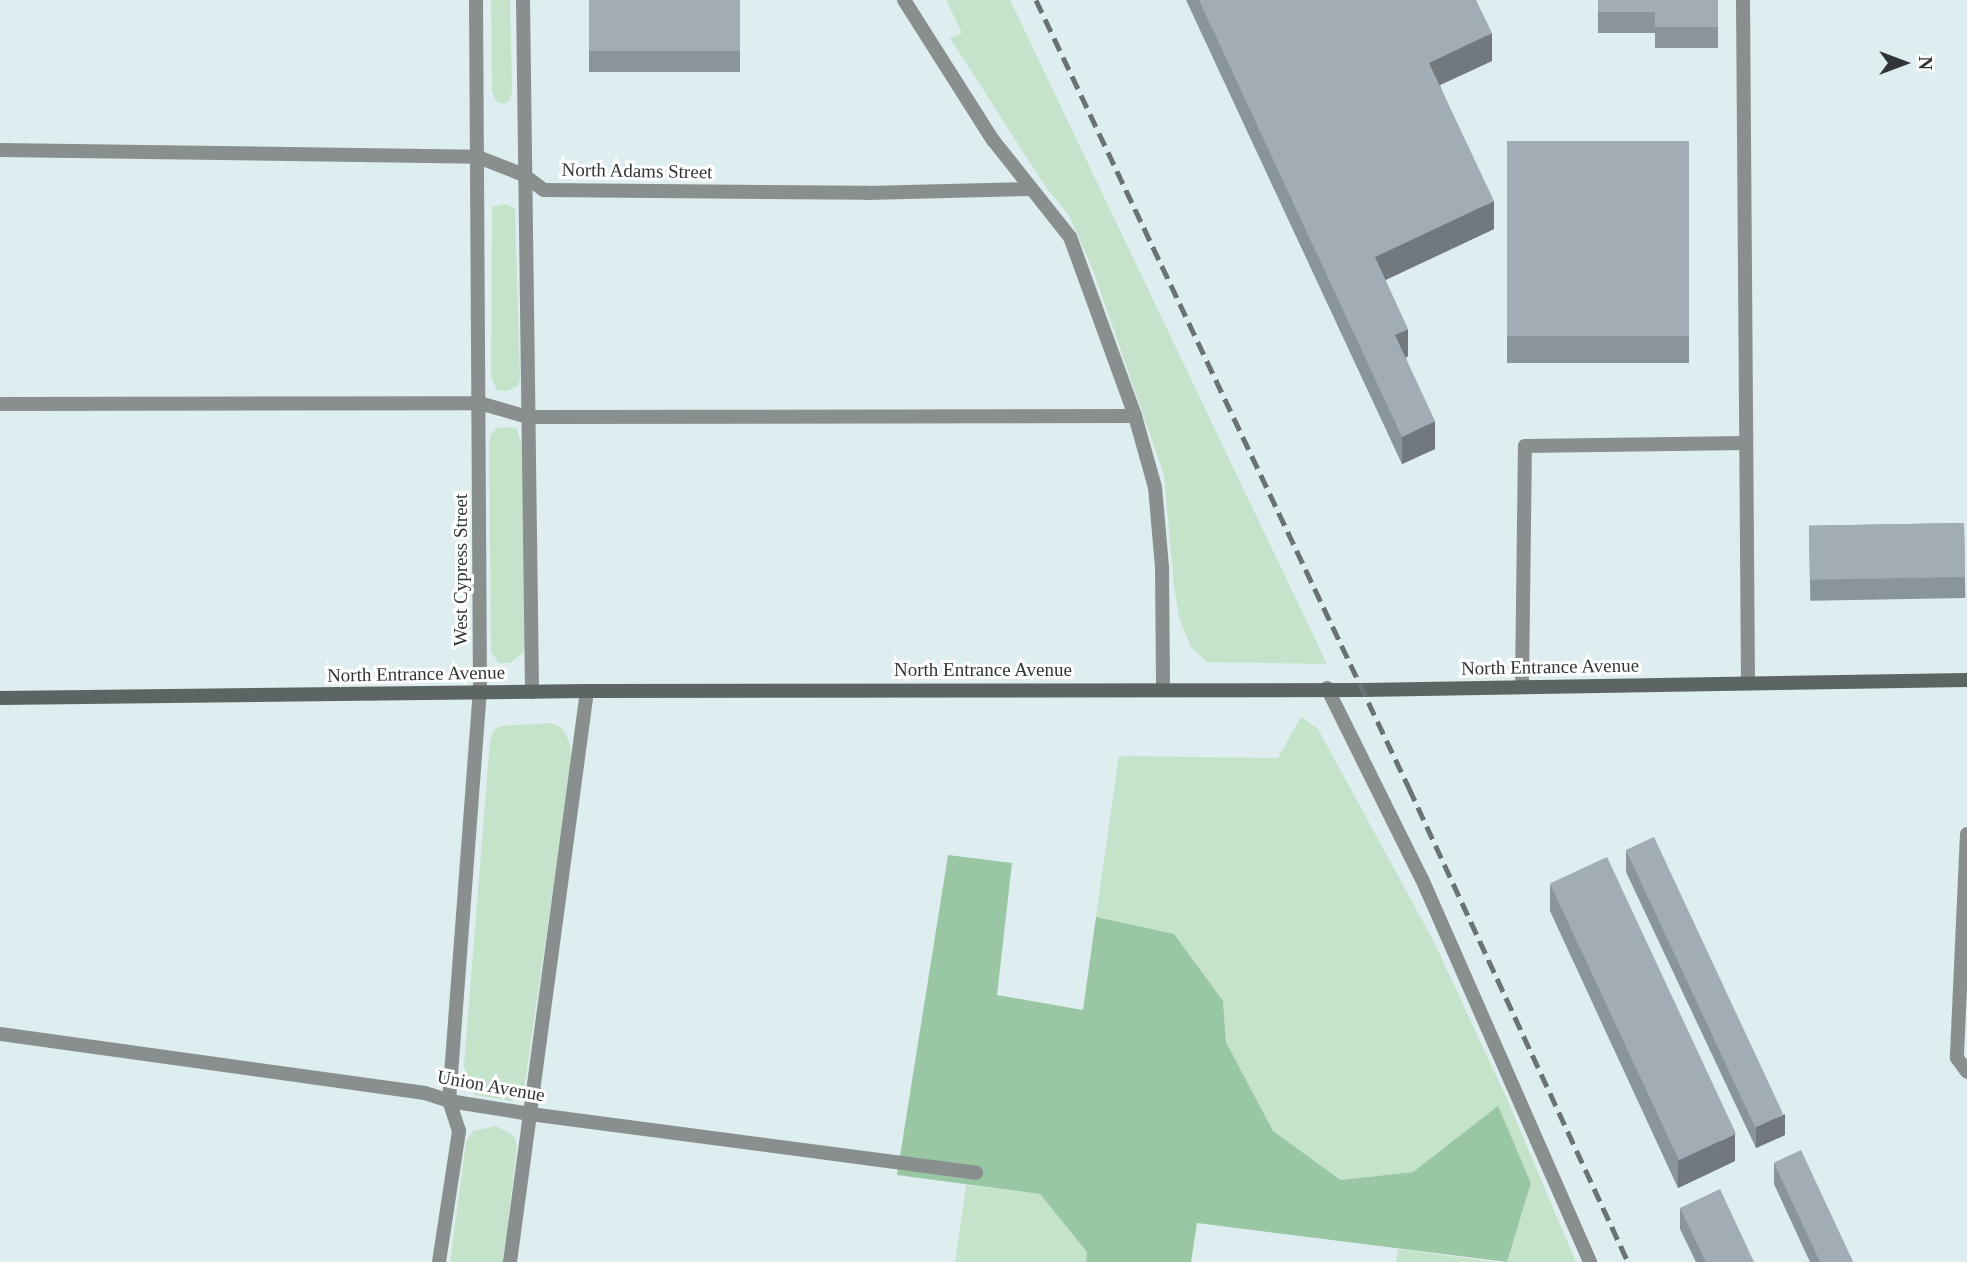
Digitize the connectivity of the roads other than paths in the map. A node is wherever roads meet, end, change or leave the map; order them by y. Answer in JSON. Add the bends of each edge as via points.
{"nodes":[{"id":1,"x":475,"y":0,"type":"edge"},
{"id":2,"x":523,"y":0,"type":"edge"},
{"id":3,"x":904,"y":0,"type":"edge"},
{"id":4,"x":1743,"y":0,"type":"edge"},
{"id":5,"x":0,"y":150,"type":"edge"},
{"id":6,"x":478,"y":156,"type":"junction"},
{"id":7,"x":524,"y":175,"type":"junction"},
{"id":8,"x":1031,"y":189,"type":"junction"},
{"id":9,"x":479,"y":403,"type":"junction"},
{"id":10,"x":0,"y":404,"type":"edge"},
{"id":11,"x":1135,"y":416,"type":"junction"},
{"id":12,"x":528,"y":417,"type":"junction"},
{"id":13,"x":1746,"y":443,"type":"junction"},
{"id":14,"x":1967,"y":680,"type":"edge"},
{"id":15,"x":1748,"y":683,"type":"junction"},
{"id":16,"x":1522,"y":686,"type":"junction"},
{"id":17,"x":1327,"y":688,"type":"junction"},
{"id":18,"x":1163,"y":689,"type":"junction"},
{"id":19,"x":587,"y":691,"type":"junction"},
{"id":20,"x":532,"y":692,"type":"junction"},
{"id":21,"x":480,"y":693,"type":"junction"},
{"id":22,"x":0,"y":698,"type":"edge"},
{"id":23,"x":1967,"y":834,"type":"edge"},
{"id":24,"x":0,"y":1034,"type":"edge"},
{"id":25,"x":1967,"y":1072,"type":"edge"},
{"id":26,"x":449,"y":1101,"type":"junction"},
{"id":27,"x":530,"y":1114,"type":"junction"},
{"id":28,"x":976,"y":1173,"type":"dead end"},
{"id":29,"x":439,"y":1262,"type":"edge"},
{"id":30,"x":510,"y":1262,"type":"edge"},
{"id":31,"x":1590,"y":1262,"type":"edge"}],
"edges":[{"from":1,"to":6,"type":"street","name":"West Cypress Street"},
{"from":2,"to":7,"type":"street"},
{"from":3,"to":8,"type":"street","via":[[993,140]]},
{"from":4,"to":13,"type":"street"},
{"from":5,"to":6,"type":"street","name":"North Adams Street"},
{"from":6,"to":7,"type":"street","name":"North Adams Street"},
{"from":6,"to":9,"type":"street","name":"West Cypress Street"},
{"from":7,"to":8,"type":"street","name":"North Adams Street","via":[[544,190],[866,193]]},
{"from":7,"to":12,"type":"street"},
{"from":8,"to":11,"type":"street","via":[[1070,237]]},
{"from":9,"to":10,"type":"street"},
{"from":9,"to":12,"type":"street"},
{"from":9,"to":21,"type":"street","name":"West Cypress Street"},
{"from":11,"to":12,"type":"street"},
{"from":11,"to":18,"type":"street","via":[[1154,487],[1162,568]]},
{"from":12,"to":20,"type":"street"},
{"from":13,"to":15,"type":"street"},
{"from":13,"to":16,"type":"street","via":[[1525,446]]},
{"from":14,"to":15,"type":"main road","name":"North Entrance Avenue"},
{"from":15,"to":16,"type":"main road","name":"North Entrance Avenue"},
{"from":16,"to":17,"type":"main road","name":"North Entrance Avenue"},
{"from":17,"to":18,"type":"main road","name":"North Entrance Avenue"},
{"from":17,"to":31,"type":"street","via":[[1422,879]]},
{"from":18,"to":19,"type":"main road","name":"North Entrance Avenue"},
{"from":19,"to":20,"type":"main road","name":"North Entrance Avenue"},
{"from":19,"to":27,"type":"street"},
{"from":20,"to":21,"type":"main road","name":"North Entrance Avenue"},
{"from":21,"to":22,"type":"main road","name":"North Entrance Avenue"},
{"from":21,"to":26,"type":"street","name":"West Cypress Street"},
{"from":23,"to":25,"type":"street","via":[[1957,1059]]},
{"from":24,"to":26,"type":"street","name":"Union Avenue","via":[[425,1093]]},
{"from":26,"to":27,"type":"street","name":"Union Avenue"},
{"from":26,"to":29,"type":"street","name":"West Cypress Street","via":[[459,1131]]},
{"from":27,"to":28,"type":"street","name":"Union Avenue"},
{"from":27,"to":30,"type":"street"}]}
